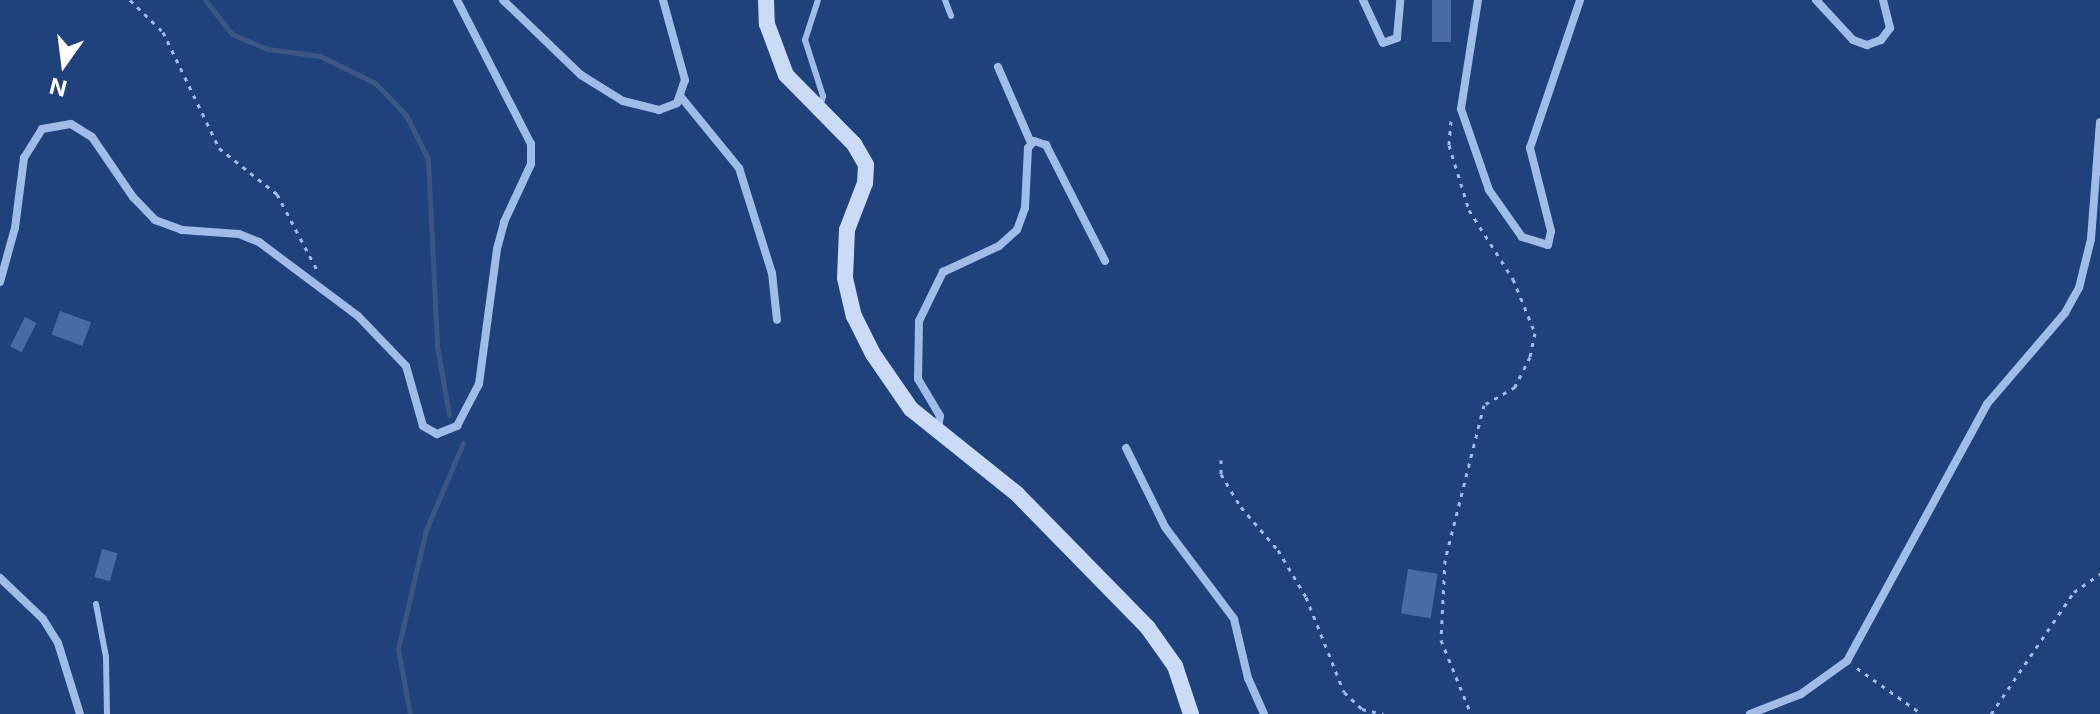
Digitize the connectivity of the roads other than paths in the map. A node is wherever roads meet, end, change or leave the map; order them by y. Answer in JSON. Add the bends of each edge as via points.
{"nodes":[{"id":1,"x":457,"y":0,"type":"edge"},
{"id":2,"x":503,"y":0,"type":"edge"},
{"id":3,"x":663,"y":0,"type":"edge"},
{"id":4,"x":766,"y":0,"type":"edge"},
{"id":5,"x":818,"y":0,"type":"edge"},
{"id":6,"x":945,"y":0,"type":"edge"},
{"id":7,"x":1363,"y":0,"type":"edge"},
{"id":8,"x":1400,"y":0,"type":"edge"},
{"id":9,"x":1478,"y":0,"type":"edge"},
{"id":10,"x":1580,"y":0,"type":"edge"},
{"id":11,"x":1816,"y":0,"type":"edge"},
{"id":12,"x":1883,"y":0,"type":"edge"},
{"id":13,"x":951,"y":16,"type":"dead end"},
{"id":14,"x":998,"y":67,"type":"dead end"},
{"id":15,"x":681,"y":97,"type":"junction"},
{"id":16,"x":817,"y":111,"type":"junction"},
{"id":17,"x":2100,"y":122,"type":"edge"},
{"id":18,"x":1031,"y":143,"type":"junction"},
{"id":19,"x":1105,"y":261,"type":"dead end"},
{"id":20,"x":0,"y":282,"type":"edge"},
{"id":21,"x":777,"y":320,"type":"dead end"},
{"id":22,"x":937,"y":433,"type":"junction"},
{"id":23,"x":1126,"y":448,"type":"dead end"},
{"id":24,"x":0,"y":578,"type":"edge"},
{"id":25,"x":96,"y":604,"type":"dead end"},
{"id":26,"x":80,"y":714,"type":"edge"},
{"id":27,"x":107,"y":714,"type":"edge"},
{"id":28,"x":1191,"y":714,"type":"edge"},
{"id":29,"x":1264,"y":714,"type":"edge"},
{"id":30,"x":1750,"y":714,"type":"edge"}],
"edges":[{"from":1,"to":20,"type":"street","via":[[531,144],[531,164],[497,249],[479,384],[457,426],[437,434],[423,426],[397,352],[259,242],[239,234],[182,230],[155,220],[92,137],[60,123],[42,129],[24,158],[15,228]]},
{"from":2,"to":15,"type":"street","via":[[542,43],[623,101],[659,110]]},
{"from":3,"to":15,"type":"street","via":[[683,69]]},
{"from":4,"to":16,"type":"street","via":[[767,24],[786,75]]},
{"from":5,"to":16,"type":"lane","via":[[805,40],[823,96]]},
{"from":6,"to":13,"type":"lane"},
{"from":7,"to":8,"type":"street","via":[[1383,43],[1397,38]]},
{"from":9,"to":10,"type":"street","via":[[1461,109],[1489,190],[1522,237],[1548,245],[1551,231],[1530,148]]},
{"from":11,"to":12,"type":"street","via":[[1853,40],[1867,45],[1881,40],[1890,28]]},
{"from":14,"to":18,"type":"street"},
{"from":15,"to":21,"type":"street","via":[[739,168],[772,273]]},
{"from":16,"to":22,"type":"street","via":[[854,144],[866,165],[844,246],[854,316],[911,409]]},
{"from":17,"to":30,"type":"street","via":[[2091,239],[2079,288],[2065,313],[1987,404],[1847,661],[1801,694]]},
{"from":18,"to":19,"type":"street","via":[[1046,145]]},
{"from":18,"to":22,"type":"street","via":[[1025,208],[1017,230],[999,246],[943,272],[919,321],[918,379],[940,416]]},
{"from":22,"to":28,"type":"street","via":[[1017,494],[1148,628],[1175,666]]},
{"from":23,"to":29,"type":"street","via":[[1165,527],[1234,619],[1248,678]]},
{"from":24,"to":26,"type":"street","via":[[43,619],[58,643]]},
{"from":25,"to":27,"type":"lane","via":[[109,685]]}]}
